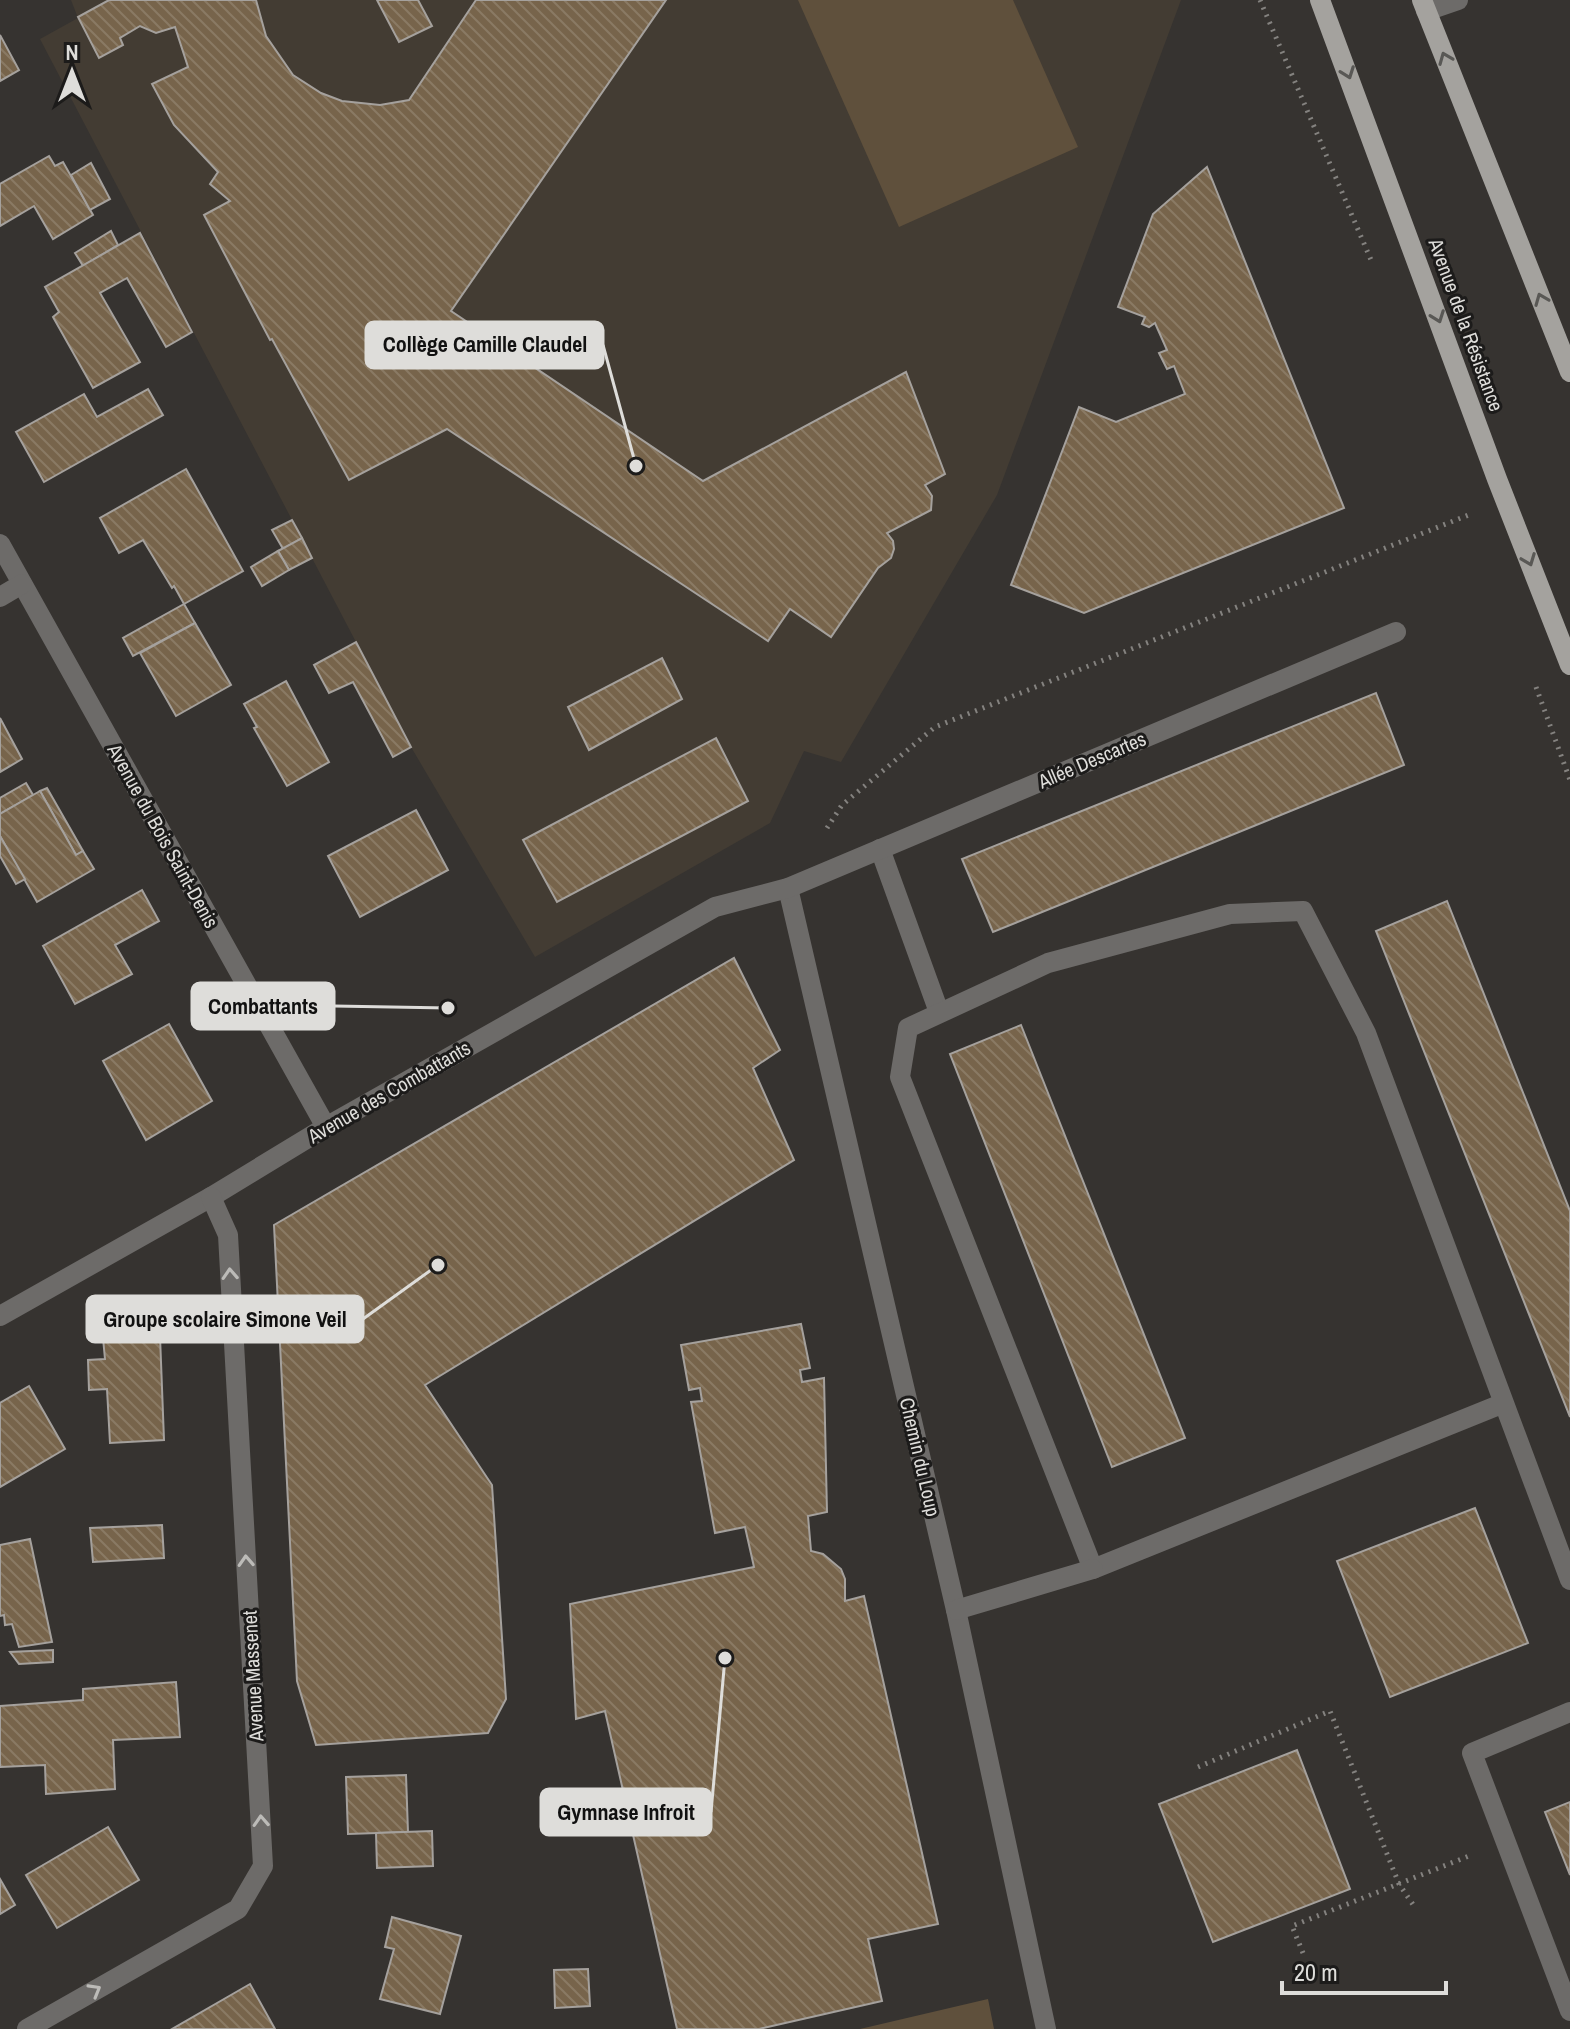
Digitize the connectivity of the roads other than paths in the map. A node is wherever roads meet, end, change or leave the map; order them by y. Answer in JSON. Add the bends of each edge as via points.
{"nodes":[{"id":1,"x":1320,"y":0,"type":"edge"},
{"id":2,"x":1458,"y":0,"type":"edge"},
{"id":3,"x":1424,"y":6,"type":"edge"},
{"id":4,"x":1570,"y":372,"type":"edge"},
{"id":5,"x":0,"y":544,"type":"edge"},
{"id":6,"x":22,"y":584,"type":"junction"},
{"id":7,"x":0,"y":597,"type":"edge"},
{"id":8,"x":1396,"y":632,"type":"dead end"},
{"id":9,"x":1570,"y":665,"type":"edge"},
{"id":10,"x":880,"y":849,"type":"junction"},
{"id":11,"x":788,"y":888,"type":"junction"},
{"id":12,"x":939,"y":1012,"type":"junction"},
{"id":13,"x":326,"y":1127,"type":"junction"},
{"id":14,"x":211,"y":1197,"type":"junction"},
{"id":15,"x":0,"y":1316,"type":"edge"},
{"id":16,"x":1504,"y":1403,"type":"junction"},
{"id":17,"x":1093,"y":1569,"type":"junction"},
{"id":18,"x":1570,"y":1580,"type":"edge"},
{"id":19,"x":956,"y":1610,"type":"junction"},
{"id":20,"x":1570,"y":1712,"type":"edge"},
{"id":21,"x":1570,"y":2011,"type":"edge"},
{"id":22,"x":27,"y":2029,"type":"edge"},
{"id":23,"x":1046,"y":2029,"type":"edge"}],
"edges":[{"from":1,"to":9,"type":"main road","name":"Avenue de la Résistance","one_way":true},
{"from":2,"to":3,"type":"street"},
{"from":4,"to":3,"type":"main road","one_way":true},
{"from":5,"to":6,"type":"street","name":"Avenue du Bois Saint-Denis"},
{"from":6,"to":7,"type":"street"},
{"from":6,"to":13,"type":"street","name":"Avenue du Bois Saint-Denis"},
{"from":8,"to":10,"type":"street","name":"Allée Descartes"},
{"from":10,"to":11,"type":"street","name":"Allée Descartes"},
{"from":10,"to":12,"type":"street"},
{"from":11,"to":13,"type":"street","name":"Avenue des Combattants","via":[[715,907]]},
{"from":11,"to":19,"type":"street","name":"Chemin du Loup"},
{"from":12,"to":16,"type":"street","via":[[1048,963],[1230,914],[1303,911],[1366,1033]]},
{"from":12,"to":17,"type":"street","via":[[908,1028],[900,1077]]},
{"from":13,"to":14,"type":"street","name":"Avenue des Combattants"},
{"from":14,"to":15,"type":"street","name":"Avenue des Combattants"},
{"from":22,"to":14,"type":"street","name":"Avenue Massenet","one_way":true,"via":[[238,1909],[263,1866],[228,1235]]},
{"from":16,"to":17,"type":"street"},
{"from":16,"to":18,"type":"street"},
{"from":17,"to":19,"type":"street"},
{"from":19,"to":23,"type":"street","name":"Chemin du Loup"},
{"from":20,"to":21,"type":"street","via":[[1472,1753]]}]}
